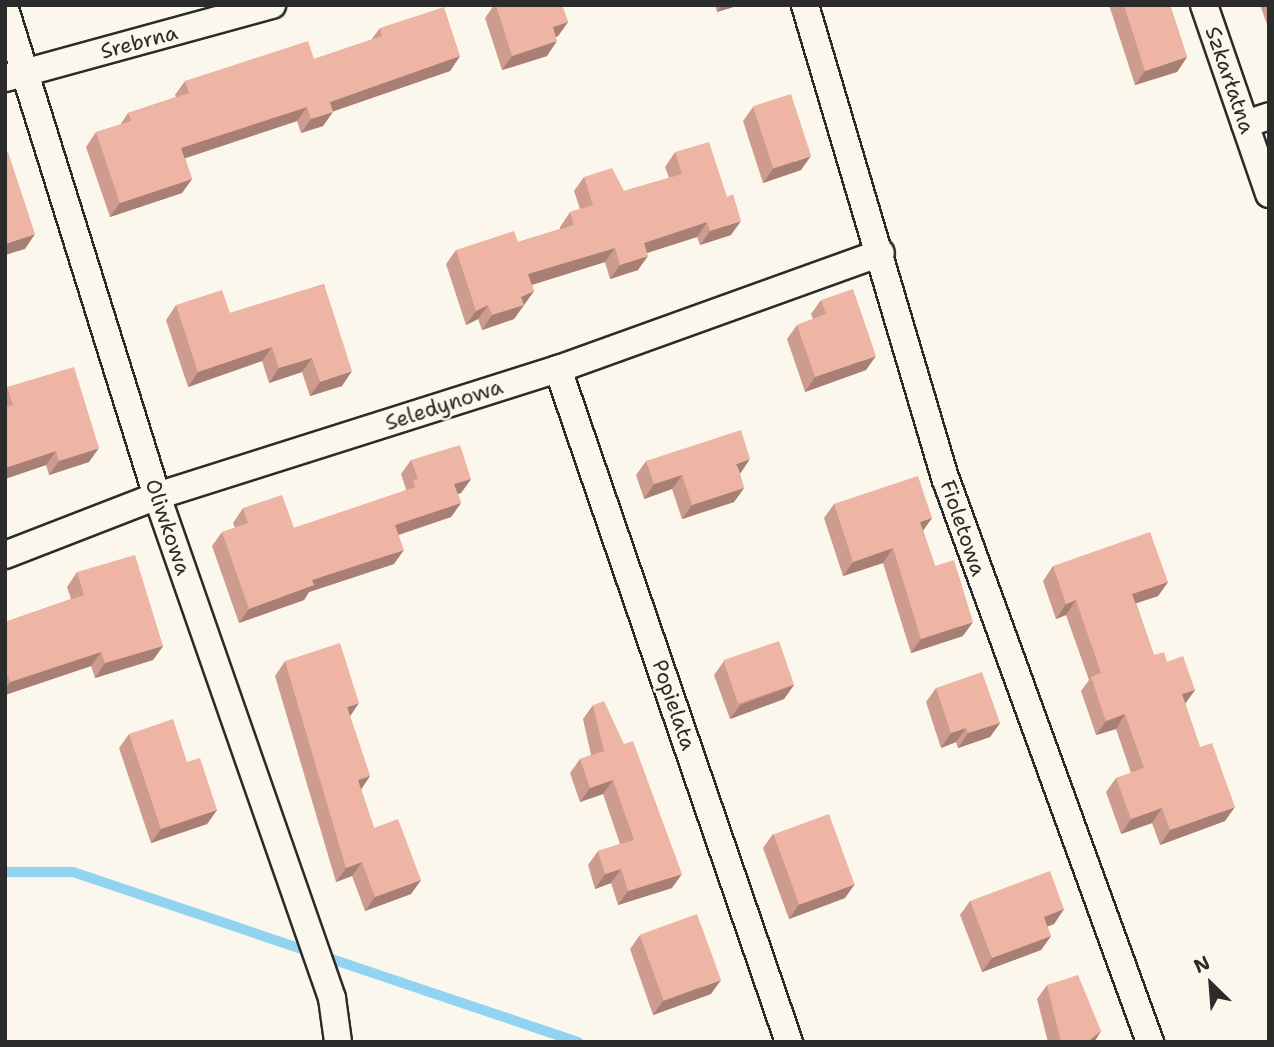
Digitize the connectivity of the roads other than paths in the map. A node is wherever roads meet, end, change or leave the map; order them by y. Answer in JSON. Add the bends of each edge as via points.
{"nodes":[{"id":1,"x":272,"y":5,"type":"edge"},
{"id":2,"x":806,"y":5,"type":"edge"},
{"id":3,"x":1204,"y":5,"type":"edge"},
{"id":4,"x":5,"y":9,"type":"edge"},
{"id":5,"x":16,"y":75,"type":"edge"},
{"id":6,"x":1257,"y":120,"type":"edge"},
{"id":7,"x":1269,"y":194,"type":"edge"},
{"id":8,"x":881,"y":253,"type":"junction"},
{"id":9,"x":558,"y":369,"type":"junction"},
{"id":10,"x":157,"y":496,"type":"junction"},
{"id":11,"x":5,"y":555,"type":"edge"},
{"id":12,"x":338,"y":1042,"type":"edge"},
{"id":13,"x":789,"y":1042,"type":"edge"},
{"id":14,"x":1150,"y":1042,"type":"edge"}],
"edges":[{"from":1,"to":5,"type":"street","name":"Srebrna"},
{"from":2,"to":8,"type":"street","name":"Fioletowa"},
{"from":3,"to":6,"type":"street","name":"Szkarłatna"},
{"from":4,"to":5,"type":"street","name":"Oliwkowa"},
{"from":5,"to":10,"type":"street","name":"Oliwkowa"},
{"from":6,"to":7,"type":"street","name":"Szkarłatna"},
{"from":8,"to":9,"type":"street","name":"Seledynowa"},
{"from":8,"to":14,"type":"street","name":"Fioletowa","via":[[946,480]]},
{"from":9,"to":10,"type":"street","name":"Seledynowa"},
{"from":9,"to":13,"type":"street","name":"Popielata"},
{"from":10,"to":11,"type":"street","name":"Seledynowa"},
{"from":10,"to":12,"type":"street","name":"Oliwkowa","via":[[332,998]]}]}
